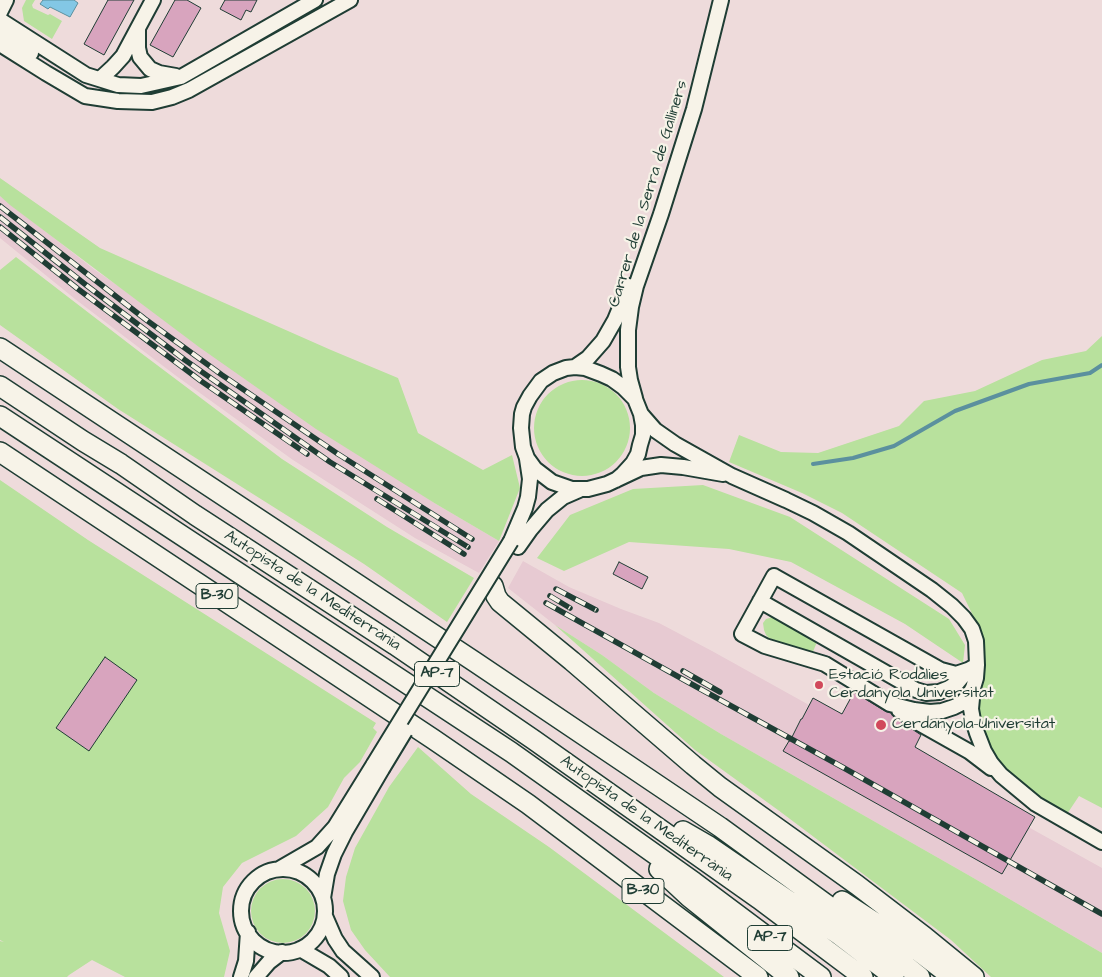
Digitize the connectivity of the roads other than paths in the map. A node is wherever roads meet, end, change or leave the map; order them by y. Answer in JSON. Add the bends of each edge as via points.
{"nodes":[{"id":1,"x":6,"y":0,"type":"edge"},
{"id":2,"x":153,"y":0,"type":"edge"},
{"id":3,"x":295,"y":0,"type":"edge"},
{"id":4,"x":315,"y":0,"type":"edge"},
{"id":5,"x":350,"y":0,"type":"edge"},
{"id":6,"x":714,"y":0,"type":"edge"},
{"id":7,"x":721,"y":0,"type":"edge"},
{"id":8,"x":330,"y":1,"type":"edge"},
{"id":9,"x":0,"y":12,"type":"edge"},
{"id":10,"x":0,"y":20,"type":"edge"},
{"id":11,"x":282,"y":20,"type":"junction"},
{"id":12,"x":138,"y":26,"type":"junction"},
{"id":13,"x":0,"y":28,"type":"edge"},
{"id":14,"x":285,"y":37,"type":"junction"},
{"id":15,"x":0,"y":44,"type":"edge"},
{"id":16,"x":181,"y":77,"type":"junction"},
{"id":17,"x":100,"y":79,"type":"junction"},
{"id":18,"x":59,"y":81,"type":"junction"},
{"id":19,"x":0,"y":348,"type":"edge"},
{"id":20,"x":575,"y":367,"type":"junction"},
{"id":21,"x":0,"y":386,"type":"edge"},
{"id":22,"x":635,"y":399,"type":"junction"},
{"id":23,"x":642,"y":414,"type":"junction"},
{"id":24,"x":0,"y":416,"type":"edge"},
{"id":25,"x":0,"y":452,"type":"edge"},
{"id":26,"x":527,"y":458,"type":"junction"},
{"id":27,"x":732,"y":476,"type":"junction"},
{"id":28,"x":616,"y":480,"type":"junction"},
{"id":29,"x":579,"y":490,"type":"junction"},
{"id":30,"x":514,"y":544,"type":"junction"},
{"id":31,"x":493,"y":586,"type":"junction"},
{"id":32,"x":760,"y":601,"type":"junction"},
{"id":33,"x":972,"y":668,"type":"junction"},
{"id":34,"x":973,"y":688,"type":"junction"},
{"id":35,"x":890,"y":704,"type":"junction"},
{"id":36,"x":378,"y":766,"type":"junction"},
{"id":37,"x":1001,"y":775,"type":"junction"},
{"id":38,"x":592,"y":780,"type":"junction"},
{"id":39,"x":528,"y":804,"type":"junction"},
{"id":40,"x":601,"y":816,"type":"junction"},
{"id":41,"x":720,"y":827,"type":"junction"},
{"id":42,"x":1102,"y":842,"type":"edge"},
{"id":43,"x":278,"y":869,"type":"junction"},
{"id":44,"x":323,"y":898,"type":"junction"},
{"id":45,"x":325,"y":916,"type":"junction"},
{"id":46,"x":248,"y":932,"type":"junction"},
{"id":47,"x":300,"y":949,"type":"junction"},
{"id":48,"x":282,"y":952,"type":"junction"},
{"id":49,"x":241,"y":977,"type":"edge"},
{"id":50,"x":256,"y":977,"type":"edge"},
{"id":51,"x":341,"y":977,"type":"edge"},
{"id":52,"x":372,"y":977,"type":"edge"},
{"id":53,"x":742,"y":977,"type":"edge"},
{"id":54,"x":758,"y":977,"type":"edge"},
{"id":55,"x":789,"y":977,"type":"edge"},
{"id":56,"x":821,"y":977,"type":"edge"},
{"id":57,"x":863,"y":977,"type":"edge"},
{"id":58,"x":894,"y":977,"type":"edge"},
{"id":59,"x":920,"y":977,"type":"edge"},
{"id":60,"x":952,"y":977,"type":"edge"},
{"id":61,"x":974,"y":977,"type":"edge"}],
"edges":[{"from":1,"to":9,"type":"street"},
{"from":2,"to":12,"type":"street"},
{"from":3,"to":11,"type":"street"},
{"from":4,"to":11,"type":"street"},
{"from":5,"to":14,"type":"street"},
{"from":6,"to":20,"type":"street","name":"Carrer de la Serra de Galliners","via":[[700,61],[637,266],[604,341]]},
{"from":7,"to":22,"type":"street","name":"Carrer de la Serra de Galliners","via":[[694,109],[636,286],[628,330],[628,367]]},
{"from":8,"to":14,"type":"street","via":[[294,24]]},
{"from":10,"to":17,"type":"street","via":[[86,75]]},
{"from":11,"to":16,"type":"street"},
{"from":12,"to":16,"type":"street","via":[[138,48],[146,65],[159,73]]},
{"from":12,"to":17,"type":"street","via":[[123,56]]},
{"from":13,"to":18,"type":"street","via":[[54,70]]},
{"from":14,"to":18,"type":"street","via":[[189,90],[152,102],[85,96]]},
{"from":15,"to":18,"type":"street"},
{"from":16,"to":17,"type":"street","via":[[141,86],[118,85]]},
{"from":19,"to":41,"type":"highway"},
{"from":20,"to":22,"type":"street","via":[[607,376]]},
{"from":20,"to":26,"type":"street","via":[[560,370],[542,381],[526,403],[521,428],[522,447]]},
{"from":21,"to":38,"type":"highway","name":"Autopista de la Mediterrània","number":"AP-7","via":[[395,645]]},
{"from":22,"to":23,"type":"street"},
{"from":23,"to":27,"type":"street","via":[[655,430],[675,444]]},
{"from":23,"to":28,"type":"street","via":[[643,435],[638,454]]},
{"from":24,"to":40,"type":"highway","name":"Autopista de la Mediterrània","number":"AP-7","via":[[511,752]]},
{"from":25,"to":39,"type":"highway","number":"B-30"},
{"from":26,"to":29,"type":"street","via":[[540,474],[552,482]]},
{"from":26,"to":30,"type":"street","via":[[528,497]]},
{"from":27,"to":28,"type":"street","via":[[661,465],[641,468]]},
{"from":27,"to":33,"type":"street","via":[[813,513],[932,590],[972,628],[976,641]]},
{"from":28,"to":29,"type":"street","via":[[598,488]]},
{"from":29,"to":30,"type":"street","via":[[563,497],[547,510]]},
{"from":30,"to":31,"type":"street"},
{"from":30,"to":36,"type":"street","bridge":true},
{"from":31,"to":36,"type":"street","bridge":true},
{"from":31,"to":61,"type":"highway","via":[[500,602],[720,787],[857,885]]},
{"from":32,"to":33,"type":"street","via":[[916,690],[939,692],[957,683]]},
{"from":32,"to":33,"type":"street","via":[[774,576],[941,670],[956,674]]},
{"from":32,"to":35,"type":"street","via":[[742,634],[765,646],[824,664]]},
{"from":33,"to":34,"type":"street"},
{"from":34,"to":35,"type":"street","via":[[962,702],[942,711],[914,710]]},
{"from":34,"to":37,"type":"street","via":[[971,709],[977,733],[984,751]]},
{"from":35,"to":37,"type":"street","via":[[970,752]]},
{"from":36,"to":43,"type":"street","via":[[317,848]]},
{"from":36,"to":44,"type":"street","via":[[334,854]]},
{"from":37,"to":42,"type":"street","via":[[1036,804]]},
{"from":38,"to":57,"type":"highway","name":"Autopista de la Mediterrània","number":"AP-7"},
{"from":38,"to":58,"type":"highway","via":[[709,846]]},
{"from":39,"to":53,"type":"highway","via":[[551,832]]},
{"from":39,"to":54,"type":"highway","number":"B-30"},
{"from":40,"to":55,"type":"highway","via":[[688,897]]},
{"from":40,"to":56,"type":"highway","name":"Autopista de la Mediterrània","number":"AP-7"},
{"from":41,"to":59,"type":"highway"},
{"from":41,"to":60,"type":"highway","via":[[830,893]]},
{"from":43,"to":44,"type":"street","via":[[295,870],[306,876]]},
{"from":43,"to":46,"type":"street","via":[[259,877],[245,894],[242,915]]},
{"from":44,"to":45,"type":"street"},
{"from":45,"to":47,"type":"street","via":[[317,936]]},
{"from":45,"to":52,"type":"street","via":[[343,951]]},
{"from":46,"to":48,"type":"street","via":[[262,946]]},
{"from":46,"to":49,"type":"street"},
{"from":47,"to":48,"type":"street"},
{"from":47,"to":51,"type":"street"},
{"from":48,"to":50,"type":"street"}]}
